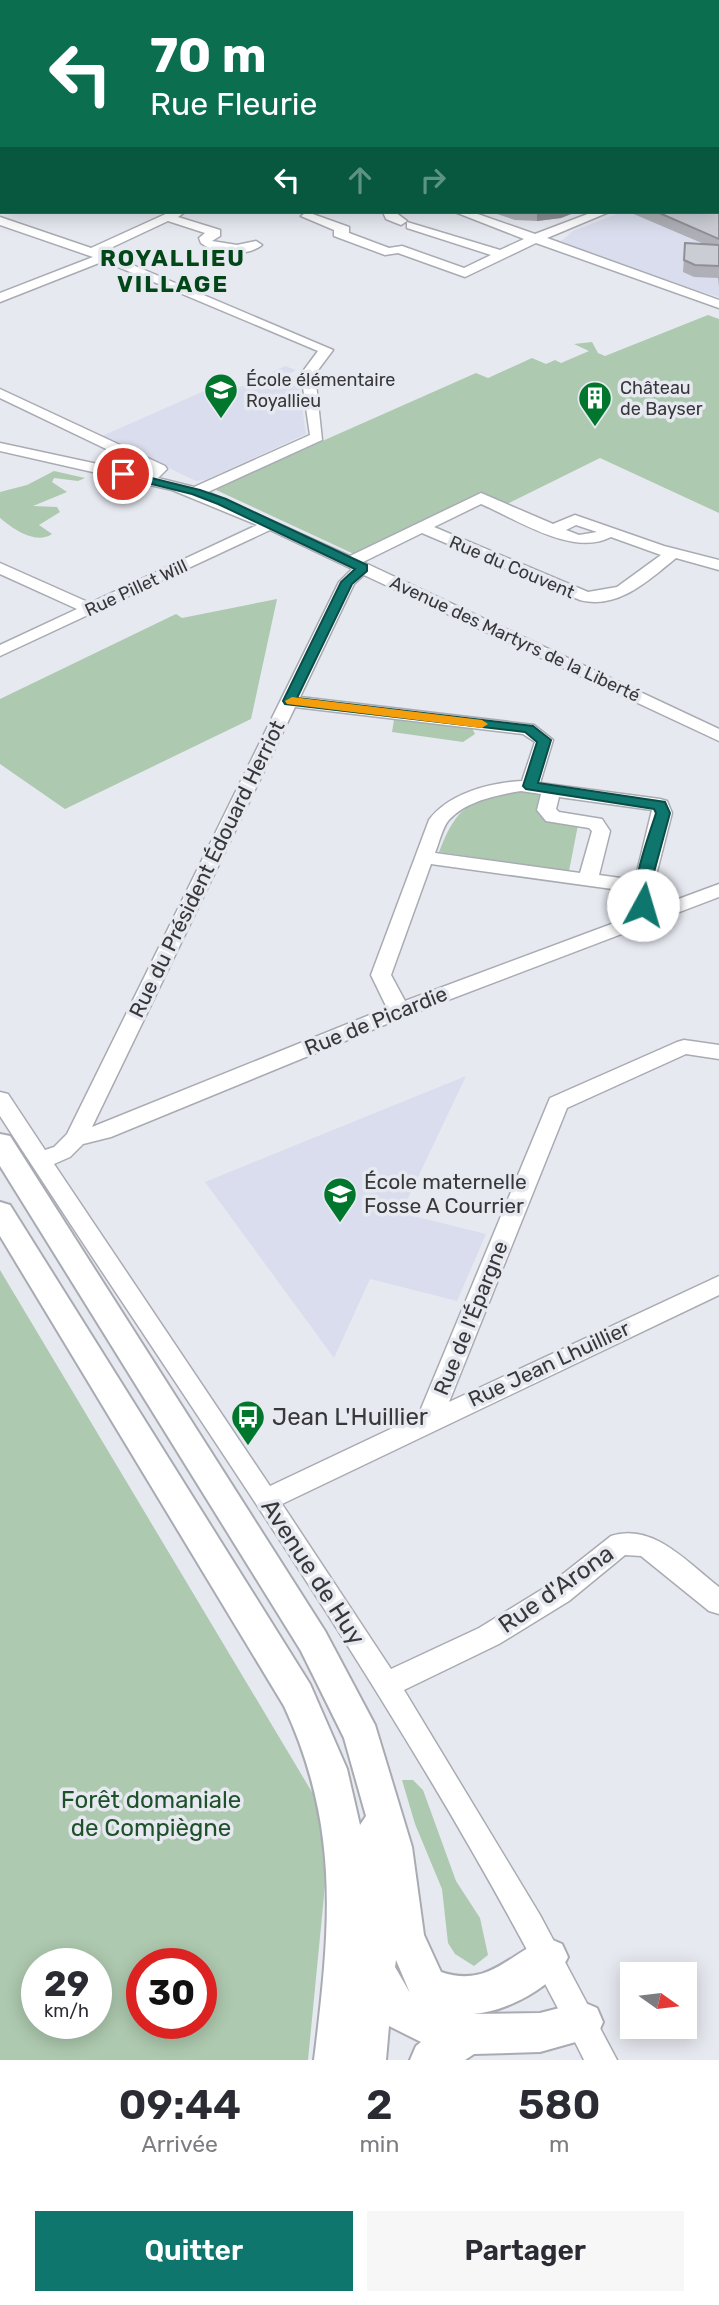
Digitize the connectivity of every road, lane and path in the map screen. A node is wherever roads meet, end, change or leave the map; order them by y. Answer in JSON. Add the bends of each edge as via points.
{"nodes":[{"id":1,"x":392,"y":214,"type":"edge"},
{"id":2,"x":466,"y":214,"type":"edge"},
{"id":3,"x":598,"y":214,"type":"edge"},
{"id":4,"x":173,"y":215,"type":"edge"},
{"id":5,"x":307,"y":216,"type":"dead end"},
{"id":6,"x":0,"y":221,"type":"edge"},
{"id":7,"x":534,"y":239,"type":"junction"},
{"id":8,"x":256,"y":245,"type":"dead end"},
{"id":9,"x":98,"y":255,"type":"junction"},
{"id":10,"x":502,"y":255,"type":"junction"},
{"id":11,"x":0,"y":298,"type":"edge"},
{"id":12,"x":719,"y":304,"type":"edge"},
{"id":13,"x":0,"y":393,"type":"edge"},
{"id":14,"x":0,"y":447,"type":"edge"},
{"id":15,"x":25,"y":453,"type":"junction"},
{"id":16,"x":0,"y":464,"type":"edge"},
{"id":17,"x":148,"y":480,"type":"junction"},
{"id":18,"x":196,"y":492,"type":"junction"},
{"id":19,"x":271,"y":524,"type":"junction"},
{"id":20,"x":422,"y":528,"type":"junction"},
{"id":21,"x":673,"y":553,"type":"junction"},
{"id":22,"x":357,"y":565,"type":"junction"},
{"id":23,"x":719,"y":565,"type":"edge"},
{"id":24,"x":0,"y":568,"type":"edge"},
{"id":25,"x":90,"y":609,"type":"junction"},
{"id":26,"x":0,"y":651,"type":"edge"},
{"id":27,"x":289,"y":701,"type":"junction"},
{"id":28,"x":719,"y":736,"type":"edge"},
{"id":29,"x":530,"y":786,"type":"junction"},
{"id":30,"x":551,"y":790,"type":"junction"},
{"id":31,"x":424,"y":857,"type":"junction"},
{"id":32,"x":588,"y":879,"type":"junction"},
{"id":33,"x":643,"y":887,"type":"junction"},
{"id":34,"x":719,"y":890,"type":"edge"},
{"id":35,"x":653,"y":915,"type":"junction"},
{"id":36,"x":399,"y":1011,"type":"junction"},
{"id":37,"x":719,"y":1052,"type":"edge"},
{"id":38,"x":0,"y":1099,"type":"edge"},
{"id":39,"x":76,"y":1138,"type":"junction"},
{"id":40,"x":0,"y":1143,"type":"edge"},
{"id":41,"x":40,"y":1161,"type":"junction"},
{"id":42,"x":0,"y":1212,"type":"edge"},
{"id":43,"x":719,"y":1285,"type":"edge"},
{"id":44,"x":429,"y":1420,"type":"junction"},
{"id":45,"x":267,"y":1499,"type":"junction"},
{"id":46,"x":719,"y":1603,"type":"edge"},
{"id":47,"x":385,"y":1685,"type":"junction"},
{"id":48,"x":379,"y":1803,"type":"junction"},
{"id":49,"x":348,"y":1912,"type":"junction"},
{"id":50,"x":548,"y":1957,"type":"junction"},
{"id":51,"x":377,"y":1968,"type":"junction"},
{"id":52,"x":583,"y":2022,"type":"junction"},
{"id":53,"x":466,"y":2036,"type":"junction"},
{"id":54,"x":334,"y":2060,"type":"edge"},
{"id":55,"x":366,"y":2060,"type":"edge"},
{"id":56,"x":430,"y":2060,"type":"edge"},
{"id":57,"x":601,"y":2060,"type":"edge"}],
"edges":[{"from":1,"to":10,"type":"street","via":[[406,223]]},
{"from":2,"to":7,"type":"street"},
{"from":3,"to":7,"type":"street"},
{"from":4,"to":8,"type":"street","via":[[216,233],[205,238],[207,243],[235,251]]},
{"from":4,"to":9,"type":"street"},
{"from":5,"to":10,"type":"street","via":[[389,252],[398,249],[465,273]]},
{"from":6,"to":9,"type":"street"},
{"from":7,"to":10,"type":"street"},
{"from":7,"to":12,"type":"street"},
{"from":9,"to":11,"type":"street"},
{"from":9,"to":18,"type":"street","via":[[326,350],[308,374],[317,437]]},
{"from":13,"to":17,"type":"street","via":[[160,469]]},
{"from":14,"to":15,"type":"street","name":"Avenue des Martyrs de la Liberté"},
{"from":15,"to":16,"type":"street"},
{"from":15,"to":17,"type":"street","name":"Avenue des Martyrs de la Liberté"},
{"from":17,"to":18,"type":"street","name":"Avenue des Martyrs de la Liberté"},
{"from":18,"to":19,"type":"street","name":"Avenue des Martyrs de la Liberté"},
{"from":19,"to":22,"type":"street","name":"Avenue des Martyrs de la Liberté"},
{"from":19,"to":25,"type":"street","name":"Rue Pillet Will"},
{"from":20,"to":21,"type":"street","via":[[481,498],[586,541],[610,531]]},
{"from":20,"to":21,"type":"street","name":"Rue du Couvent","via":[[586,597],[602,599],[622,593]]},
{"from":20,"to":22,"type":"street"},
{"from":21,"to":23,"type":"street"},
{"from":22,"to":27,"type":"street","name":"Rue du Président Édouard Herriot"},
{"from":22,"to":28,"type":"street","name":"Avenue des Martyrs de la Liberté"},
{"from":24,"to":25,"type":"street"},
{"from":25,"to":26,"type":"street","name":"Rue Pillet Will"},
{"from":27,"to":29,"type":"street","via":[[528,729],[544,740]]},
{"from":27,"to":39,"type":"street","name":"Rue du Président Édouard Herriot"},
{"from":29,"to":30,"type":"street"},
{"from":29,"to":31,"type":"street","via":[[490,790],[453,807],[438,820]]},
{"from":30,"to":32,"type":"street","via":[[546,810],[553,817],[595,824],[601,831]]},
{"from":30,"to":33,"type":"street","via":[[660,805],[663,813]]},
{"from":31,"to":32,"type":"street"},
{"from":31,"to":36,"type":"street","via":[[381,975]]},
{"from":32,"to":33,"type":"street"},
{"from":33,"to":35,"type":"street","via":[[643,905]]},
{"from":34,"to":35,"type":"street","name":"Rue de Picardie"},
{"from":35,"to":36,"type":"street","name":"Rue de Picardie"},
{"from":36,"to":39,"type":"street","name":"Rue de Picardie","via":[[103,1132]]},
{"from":37,"to":44,"type":"street","name":"Rue de l'Épargne","via":[[684,1047],[558,1103]]},
{"from":38,"to":41,"type":"street","name":"Avenue de Huy"},
{"from":39,"to":41,"type":"street","name":"Rue de Picardie","via":[[62,1152]]},
{"from":40,"to":48,"type":"main road","via":[[313,1641],[362,1736]]},
{"from":41,"to":45,"type":"street","name":"Avenue de Huy"},
{"from":42,"to":49,"type":"main road","via":[[313,1727],[335,1794]]},
{"from":43,"to":44,"type":"street","name":"Rue Jean Lhuillier"},
{"from":44,"to":45,"type":"street","name":"Rue Jean Lhuillier"},
{"from":45,"to":47,"type":"street","name":"Avenue de Huy"},
{"from":46,"to":47,"type":"street","name":"Rue d'Arona","via":[[647,1546],[620,1544],[559,1593],[489,1636]]},
{"from":47,"to":50,"type":"street","name":"Avenue de Huy"},
{"from":48,"to":50,"type":"main road","via":[[393,1847],[405,1937],[427,1986],[446,1994],[489,1996]]},
{"from":48,"to":51,"type":"main road"},
{"from":49,"to":51,"type":"main road"},
{"from":49,"to":54,"type":"main road"},
{"from":50,"to":52,"type":"street","name":"Avenue de Huy"},
{"from":51,"to":53,"type":"main road","via":[[396,2007],[425,2027]]},
{"from":51,"to":55,"type":"main road"},
{"from":52,"to":53,"type":"main road","via":[[562,2030]]},
{"from":52,"to":57,"type":"street","name":"Avenue de Huy"},
{"from":53,"to":56,"type":"main road"}]}
